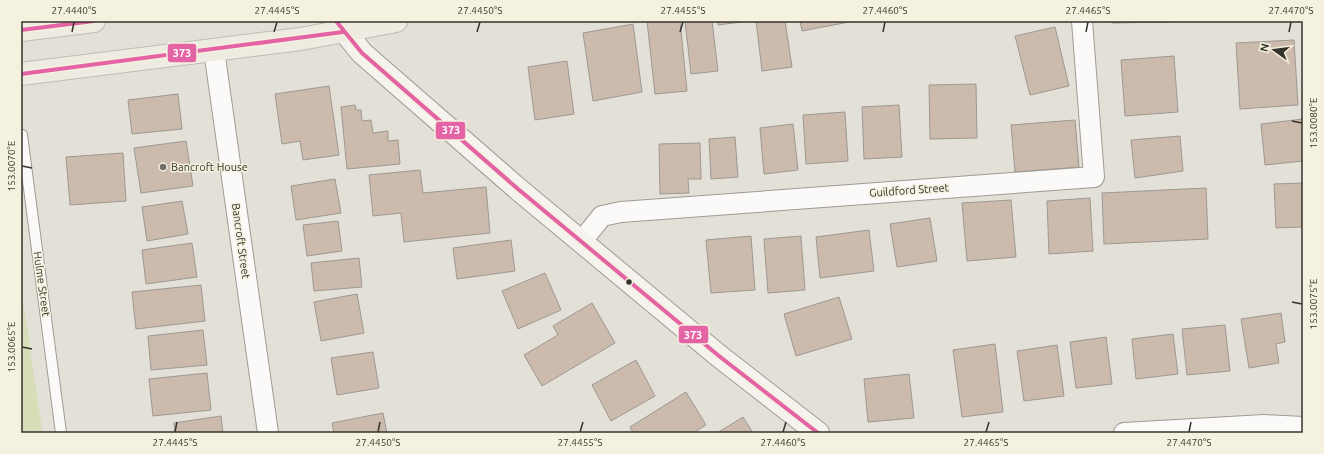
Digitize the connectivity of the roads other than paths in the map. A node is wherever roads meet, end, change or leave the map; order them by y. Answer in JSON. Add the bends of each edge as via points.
{"nodes":[{"id":1,"x":94,"y":21,"type":"edge"},
{"id":2,"x":396,"y":21,"type":"edge"},
{"id":3,"x":1082,"y":21,"type":"edge"},
{"id":4,"x":340,"y":26,"type":"edge"},
{"id":5,"x":21,"y":30,"type":"edge"},
{"id":6,"x":214,"y":50,"type":"junction"},
{"id":7,"x":21,"y":74,"type":"edge"},
{"id":8,"x":22,"y":135,"type":"edge"},
{"id":9,"x":581,"y":242,"type":"junction"},
{"id":10,"x":1303,"y":427,"type":"edge"},
{"id":11,"x":61,"y":433,"type":"edge"},
{"id":12,"x":268,"y":433,"type":"edge"},
{"id":13,"x":818,"y":433,"type":"edge"},
{"id":14,"x":1124,"y":433,"type":"edge"}],
"edges":[{"from":1,"to":5,"type":"main road"},
{"from":2,"to":4,"type":"main road"},
{"from":3,"to":9,"type":"street","name":"Guildford Street","via":[[1094,177],[621,212],[602,216]]},
{"from":4,"to":6,"type":"main road"},
{"from":4,"to":9,"type":"main road","via":[[371,61]]},
{"from":6,"to":7,"type":"main road"},
{"from":6,"to":12,"type":"street","name":"Bancroft Street"},
{"from":8,"to":11,"type":"lane","name":"Hulme Street"},
{"from":9,"to":13,"type":"main road","via":[[719,356]]},
{"from":10,"to":14,"type":"street","via":[[1264,425]]}]}
